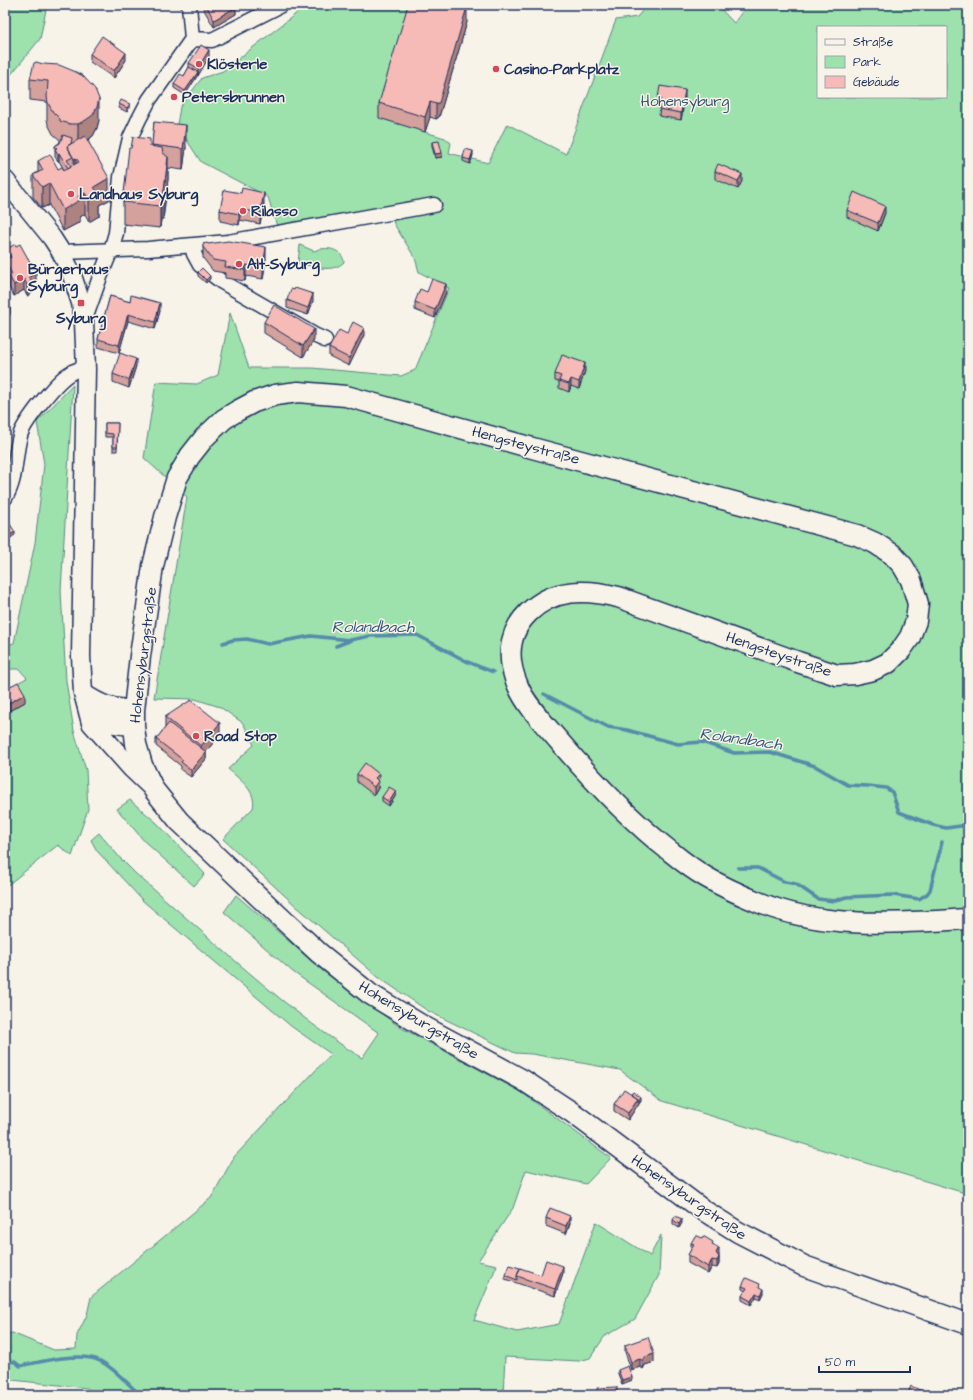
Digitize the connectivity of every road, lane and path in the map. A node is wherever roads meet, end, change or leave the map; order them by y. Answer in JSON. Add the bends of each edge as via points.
{"nodes":[{"id":1,"x":189,"y":5,"type":"edge"},
{"id":2,"x":281,"y":5,"type":"edge"},
{"id":3,"x":192,"y":38,"type":"junction"},
{"id":4,"x":5,"y":180,"type":"edge"},
{"id":5,"x":434,"y":205,"type":"dead end"},
{"id":6,"x":192,"y":246,"type":"junction"},
{"id":7,"x":112,"y":250,"type":"junction"},
{"id":8,"x":61,"y":252,"type":"junction"},
{"id":9,"x":84,"y":322,"type":"junction"},
{"id":10,"x":325,"y":340,"type":"dead end"},
{"id":11,"x":86,"y":369,"type":"junction"},
{"id":12,"x":5,"y":498,"type":"edge"},
{"id":13,"x":165,"y":516,"type":"joint"},
{"id":14,"x":85,"y":700,"type":"junction"},
{"id":15,"x":134,"y":718,"type":"junction"},
{"id":16,"x":154,"y":790,"type":"junction"},
{"id":17,"x":968,"y":919,"type":"edge"},
{"id":18,"x":968,"y":1324,"type":"edge"}],
"edges":[{"from":1,"to":3,"type":"street"},
{"from":2,"to":3,"type":"street","via":[[212,40]]},
{"from":3,"to":7,"type":"street","via":[[150,100],[130,138],[121,177]]},
{"from":4,"to":8,"type":"street"},
{"from":5,"to":6,"type":"street","via":[[228,242]]},
{"from":6,"to":7,"type":"street"},
{"from":6,"to":10,"type":"street","via":[[200,264],[209,273]]},
{"from":7,"to":8,"type":"street"},
{"from":7,"to":9,"type":"street"},
{"from":8,"to":9,"type":"street","via":[[77,288]]},
{"from":9,"to":11,"type":"street"},
{"from":11,"to":12,"type":"street","via":[[68,374],[28,419],[20,435],[15,474]]},
{"from":11,"to":14,"type":"street","via":[[81,656]]},
{"from":13,"to":15,"type":"main road","name":"Hohensyburgstraße","via":[[154,566],[140,656]]},
{"from":13,"to":17,"type":"main road","name":"Hengsteystraße","via":[[177,478],[190,456],[224,419],[254,402],[275,395],[298,392],[346,396],[808,521],[858,535],[875,543],[892,554],[903,566],[911,580],[918,604],[916,621],[910,637],[888,663],[873,670],[838,675],[618,597],[586,592],[565,593],[546,599],[522,619],[514,631],[511,645],[512,668],[519,689],[541,720],[596,782],[651,836],[706,877],[759,903],[797,914],[841,922],[885,923]]},
{"from":14,"to":15,"type":"street","via":[[103,721],[111,724]]},
{"from":14,"to":16,"type":"street","via":[[92,723]]},
{"from":15,"to":16,"type":"main road","name":"Hohensyburgstraße","via":[[136,744],[142,765]]},
{"from":16,"to":18,"type":"main road","name":"Hohensyburgstraße","via":[[179,821],[234,873],[320,953],[370,994],[523,1080],[573,1113],[703,1210],[738,1232],[804,1266]]}]}
